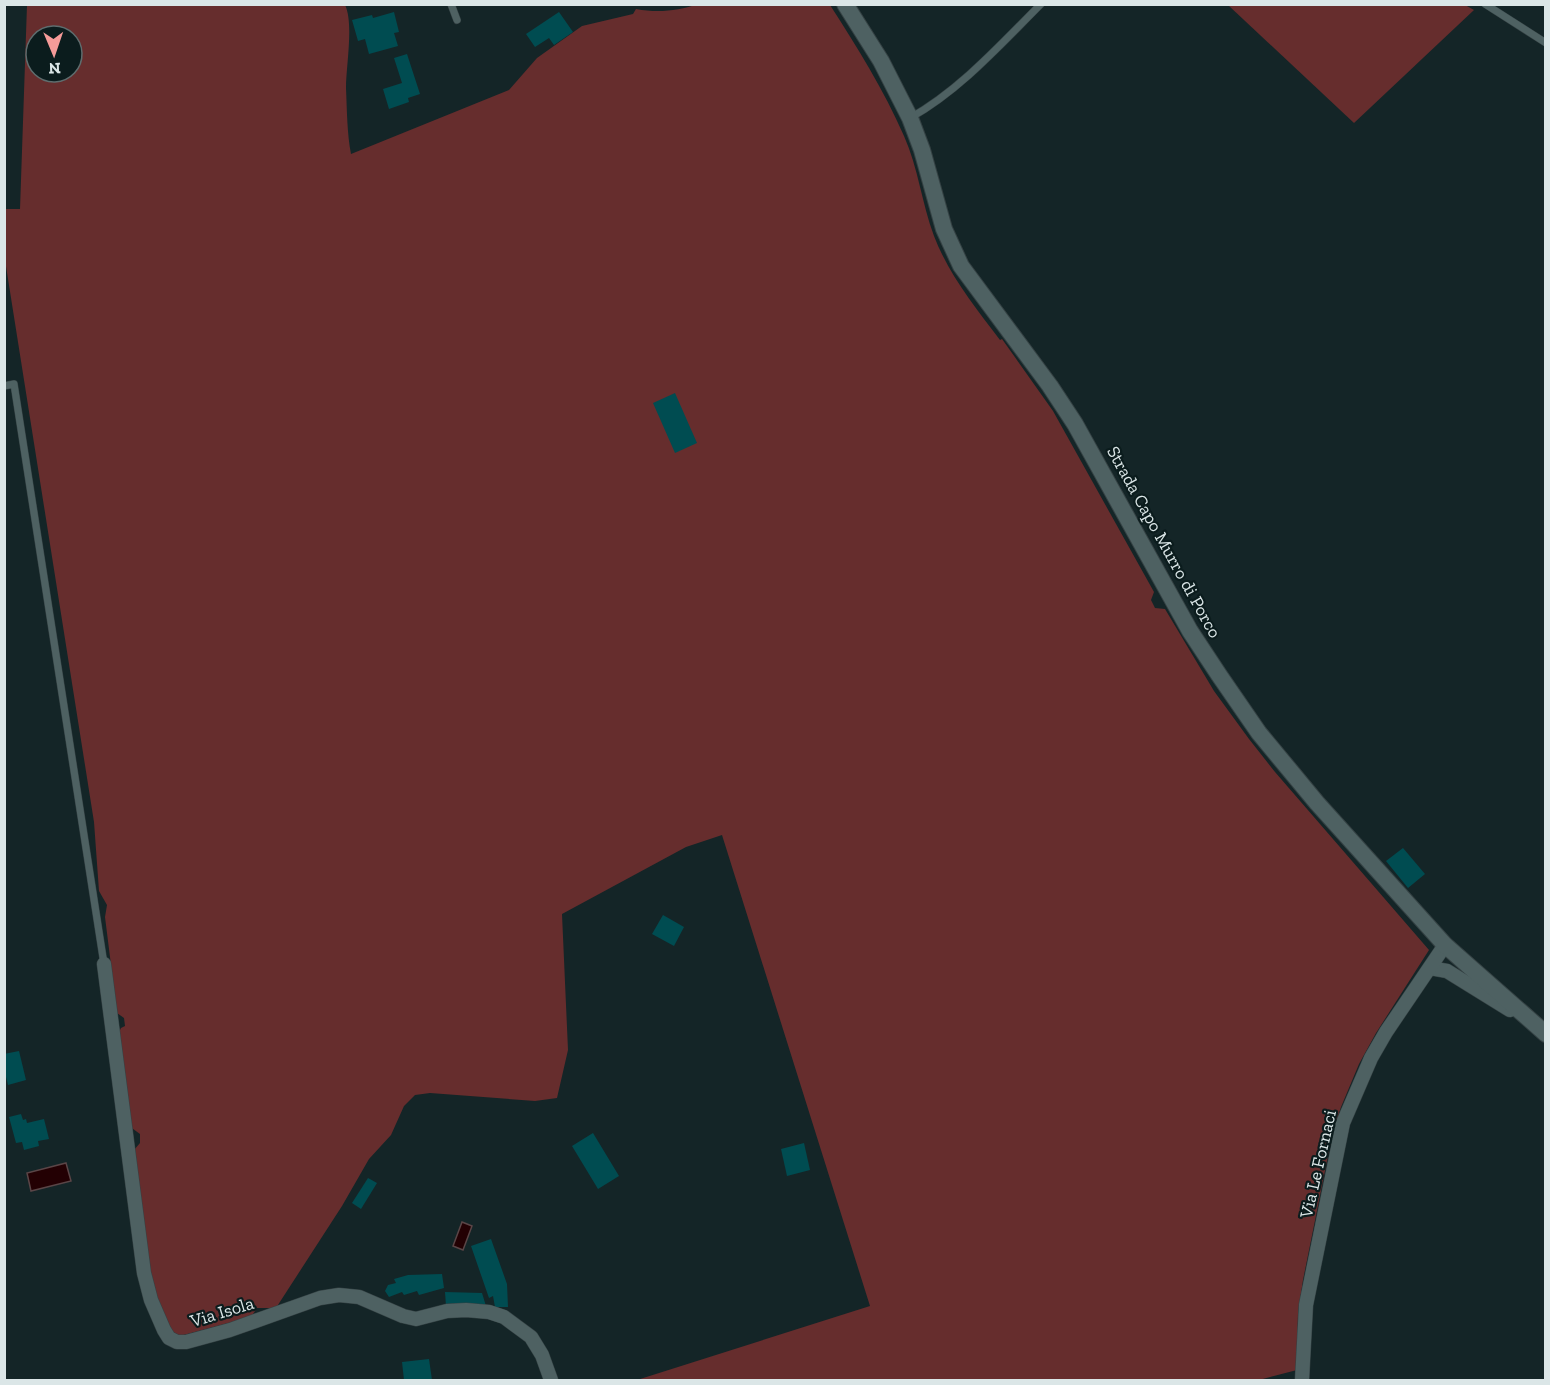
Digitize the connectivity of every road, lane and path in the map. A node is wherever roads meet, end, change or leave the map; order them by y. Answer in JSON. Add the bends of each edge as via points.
{"nodes":[{"id":1,"x":451,"y":4,"type":"edge"},
{"id":2,"x":845,"y":4,"type":"edge"},
{"id":3,"x":1041,"y":4,"type":"edge"},
{"id":4,"x":1485,"y":4,"type":"edge"},
{"id":5,"x":457,"y":20,"type":"dead end"},
{"id":6,"x":1545,"y":43,"type":"edge"},
{"id":7,"x":910,"y":118,"type":"junction"},
{"id":8,"x":4,"y":386,"type":"edge"},
{"id":9,"x":1445,"y":945,"type":"junction"},
{"id":10,"x":104,"y":964,"type":"joint"},
{"id":11,"x":1430,"y":968,"type":"junction"},
{"id":12,"x":1540,"y":1029,"type":"edge"},
{"id":13,"x":550,"y":1380,"type":"edge"},
{"id":14,"x":1302,"y":1380,"type":"edge"}],
"edges":[{"from":1,"to":5,"type":"lane"},
{"from":2,"to":7,"type":"street","name":"Strada Capo Murro di Porco","via":[[881,61]]},
{"from":3,"to":7,"type":"lane","via":[[982,63],[937,102]]},
{"from":4,"to":6,"type":"lane"},
{"from":7,"to":9,"type":"street","name":"Strada Capo Murro di Porco","via":[[944,230],[961,266],[1075,424],[1190,631],[1259,734]]},
{"from":8,"to":10,"type":"lane","via":[[14,384]]},
{"from":9,"to":11,"type":"street","name":"Via Le Fornaci"},
{"from":9,"to":12,"type":"street","name":"Strada Capo Murro di Porco"},
{"from":10,"to":13,"type":"street","name":"Via Isola","via":[[144,1273],[151,1300],[169,1338],[186,1342],[320,1298],[358,1297],[416,1319],[447,1311],[489,1312],[504,1317],[531,1336]]},
{"from":11,"to":12,"type":"street","via":[[1447,971]]},
{"from":11,"to":14,"type":"street","name":"Via Le Fornaci","via":[[1371,1058],[1343,1123],[1306,1305]]}]}
